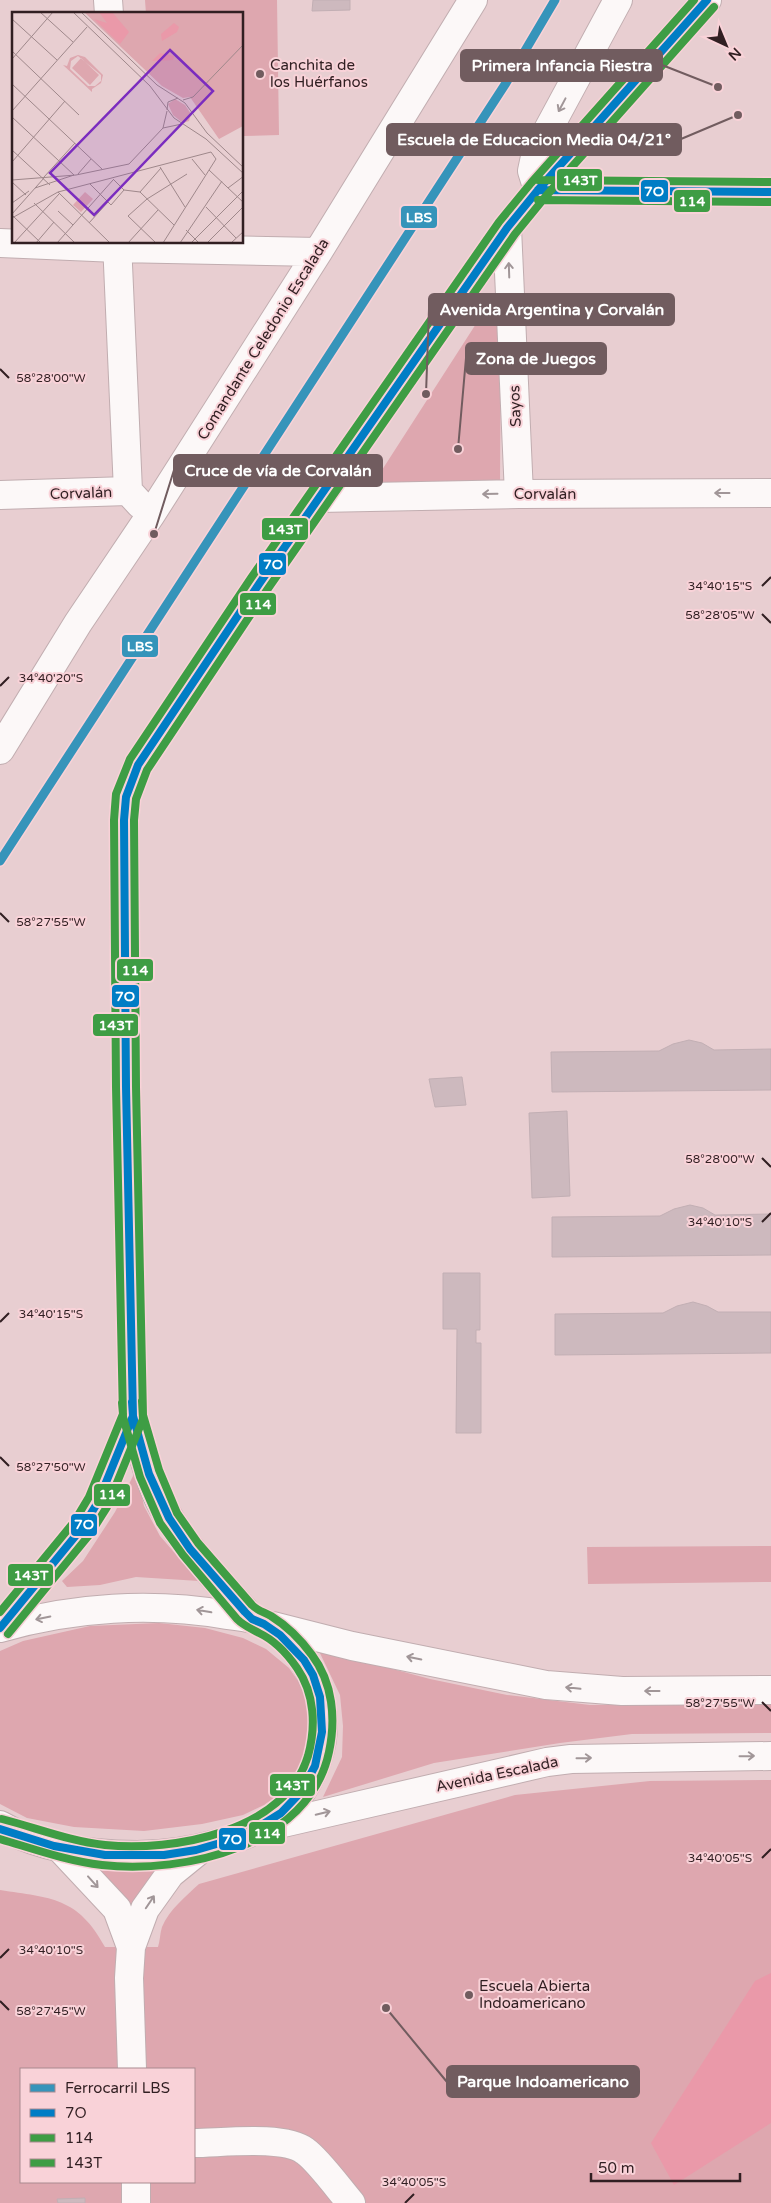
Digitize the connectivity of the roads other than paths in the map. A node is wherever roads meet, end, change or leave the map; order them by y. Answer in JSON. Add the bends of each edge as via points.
{"nodes":[{"id":1,"x":473,"y":0,"type":"edge"},
{"id":2,"x":618,"y":0,"type":"edge"},
{"id":3,"x":707,"y":0,"type":"edge"},
{"id":4,"x":538,"y":190,"type":"junction"},
{"id":5,"x":771,"y":192,"type":"edge"},
{"id":6,"x":508,"y":228,"type":"junction"},
{"id":7,"x":58,"y":244,"type":"edge"},
{"id":8,"x":117,"y":245,"type":"edge"},
{"id":9,"x":318,"y":252,"type":"junction"},
{"id":10,"x":128,"y":491,"type":"junction"},
{"id":11,"x":771,"y":493,"type":"edge"},
{"id":12,"x":519,"y":494,"type":"junction"},
{"id":13,"x":0,"y":495,"type":"edge"},
{"id":14,"x":319,"y":498,"type":"junction"},
{"id":15,"x":150,"y":516,"type":"junction"},
{"id":16,"x":0,"y":750,"type":"edge"},
{"id":17,"x":133,"y":1416,"type":"junction"},
{"id":18,"x":259,"y":1621,"type":"junction"},
{"id":19,"x":1,"y":1628,"type":"edge"},
{"id":20,"x":771,"y":1690,"type":"edge"},
{"id":21,"x":771,"y":1756,"type":"edge"},
{"id":22,"x":4,"y":1829,"type":"edge"},
{"id":23,"x":259,"y":1829,"type":"junction"},
{"id":24,"x":59,"y":1847,"type":"junction"},
{"id":25,"x":202,"y":1848,"type":"junction"},
{"id":26,"x":131,"y":1947,"type":"junction"},
{"id":27,"x":132,"y":2068,"type":"edge"},
{"id":28,"x":195,"y":2143,"type":"edge"},
{"id":29,"x":136,"y":2183,"type":"edge"},
{"id":30,"x":136,"y":2203,"type":"edge"},
{"id":31,"x":351,"y":2203,"type":"edge"}],
"edges":[{"from":1,"to":9,"type":"main road","name":"Comandante Celedonio Escalada"},
{"from":2,"to":4,"type":"main road","one_way":true,"via":[[536,152],[532,171]]},
{"from":3,"to":4,"type":"main road"},
{"from":4,"to":5,"type":"main road"},
{"from":4,"to":6,"type":"main road"},
{"from":12,"to":6,"type":"main road","name":"Sayos","one_way":true},
{"from":6,"to":14,"type":"main road"},
{"from":7,"to":8,"type":"main road"},
{"from":8,"to":9,"type":"main road"},
{"from":8,"to":10,"type":"main road"},
{"from":9,"to":15,"type":"main road","name":"Comandante Celedonio Escalada"},
{"from":10,"to":13,"type":"main road","name":"Corvalán"},
{"from":10,"to":15,"type":"main road","name":"Corvalán"},
{"from":11,"to":12,"type":"main road","name":"Corvalán","one_way":true},
{"from":12,"to":14,"type":"main road","name":"Corvalán","one_way":true},
{"from":14,"to":17,"type":"main road","via":[[138,765],[126,796],[126,1080]]},
{"from":15,"to":16,"type":"main road","name":"Comandante Celedonio Escalada","via":[[78,623]]},
{"from":17,"to":18,"type":"main road","via":[[147,1466],[164,1508],[201,1562]]},
{"from":17,"to":19,"type":"main road","via":[[98,1502],[82,1528]]},
{"from":18,"to":19,"type":"main road","one_way":true,"via":[[190,1608],[126,1607],[64,1614]]},
{"from":20,"to":18,"type":"main road","one_way":true,"via":[[622,1691],[546,1685],[352,1646]]},
{"from":18,"to":23,"type":"main road","via":[[293,1646],[313,1676],[323,1719],[322,1746],[310,1780],[288,1808]]},
{"from":23,"to":21,"type":"main road","name":"Avenida Escalada","one_way":true,"via":[[547,1762]]},
{"from":22,"to":24,"type":"main road"},
{"from":23,"to":25,"type":"main road"},
{"from":24,"to":25,"type":"main road","via":[[106,1855],[155,1855]]},
{"from":24,"to":26,"type":"main road","one_way":true,"via":[[117,1909]]},
{"from":26,"to":25,"type":"main road","one_way":true,"via":[[145,1909],[170,1874]]},
{"from":26,"to":27,"type":"main road"},
{"from":28,"to":31,"type":"main road","via":[[291,2144],[305,2151]]},
{"from":29,"to":30,"type":"main road"}]}
